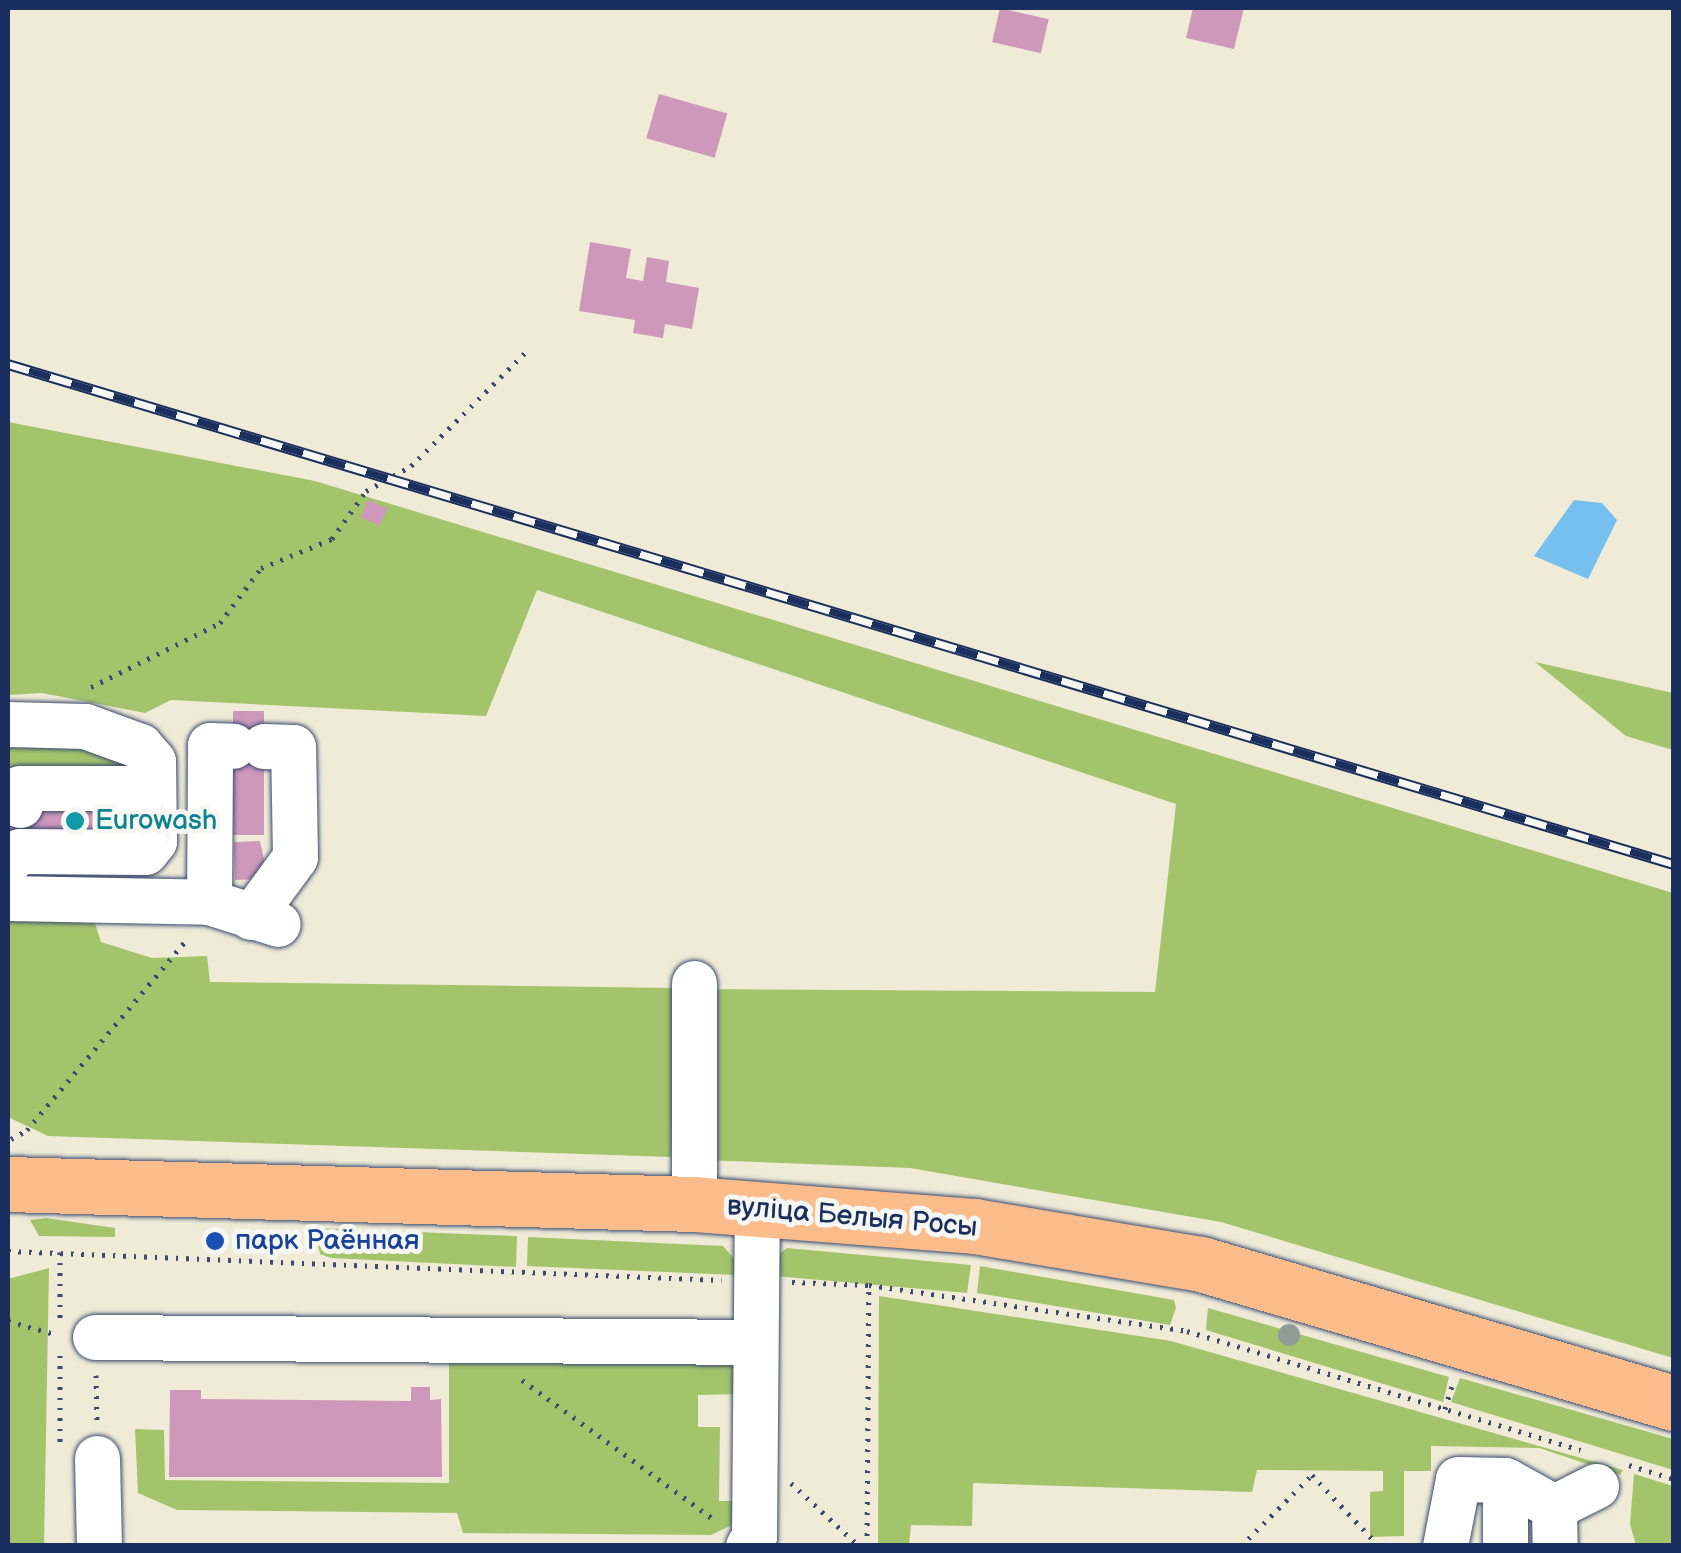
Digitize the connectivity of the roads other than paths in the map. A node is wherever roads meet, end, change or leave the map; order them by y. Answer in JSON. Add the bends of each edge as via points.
{"nodes":[{"id":1,"x":25,"y":724,"type":"edge"},
{"id":2,"x":153,"y":788,"type":"junction"},
{"id":3,"x":17,"y":838,"type":"edge"},
{"id":4,"x":8,"y":898,"type":"edge"},
{"id":5,"x":209,"y":902,"type":"junction"},
{"id":6,"x":694,"y":982,"type":"dead end"},
{"id":7,"x":8,"y":1184,"type":"edge"},
{"id":8,"x":694,"y":1204,"type":"junction"},
{"id":9,"x":756,"y":1208,"type":"junction"},
{"id":10,"x":84,"y":1340,"type":"road end"},
{"id":11,"x":756,"y":1342,"type":"junction"},
{"id":12,"x":1674,"y":1403,"type":"edge"},
{"id":13,"x":79,"y":1454,"type":"road end"},
{"id":14,"x":1603,"y":1468,"type":"road end"},
{"id":15,"x":1505,"y":1480,"type":"junction"},
{"id":16,"x":1554,"y":1526,"type":"edge"},
{"id":17,"x":1446,"y":1535,"type":"edge"},
{"id":18,"x":1505,"y":1536,"type":"edge"},
{"id":19,"x":738,"y":1540,"type":"edge"},
{"id":20,"x":98,"y":1546,"type":"edge"}],
"edges":[{"from":1,"to":2,"type":"lane","via":[[106,730],[140,746],[153,761]]},
{"from":2,"to":3,"type":"lane","via":[[20,788]]},
{"from":2,"to":3,"type":"lane","via":[[152,849]]},
{"from":4,"to":5,"type":"lane"},
{"from":5,"to":5,"type":"lane","via":[[210,745],[294,746],[295,857],[265,921]]},
{"from":6,"to":8,"type":"lane"},
{"from":7,"to":8,"type":"main road","name":"вуліца Белыя Росы"},
{"from":8,"to":9,"type":"main road","name":"вуліца Белыя Росы"},
{"from":9,"to":11,"type":"lane"},
{"from":9,"to":12,"type":"main road","name":"вуліца Белыя Росы","via":[[974,1226],[1201,1264]]},
{"from":10,"to":11,"type":"lane"},
{"from":11,"to":19,"type":"lane","via":[[754,1449]]},
{"from":13,"to":20,"type":"lane"},
{"from":14,"to":16,"type":"lane"},
{"from":15,"to":16,"type":"lane"},
{"from":15,"to":17,"type":"lane","via":[[1458,1479]]},
{"from":15,"to":18,"type":"lane"},
{"from":17,"to":18,"type":"lane"}]}
